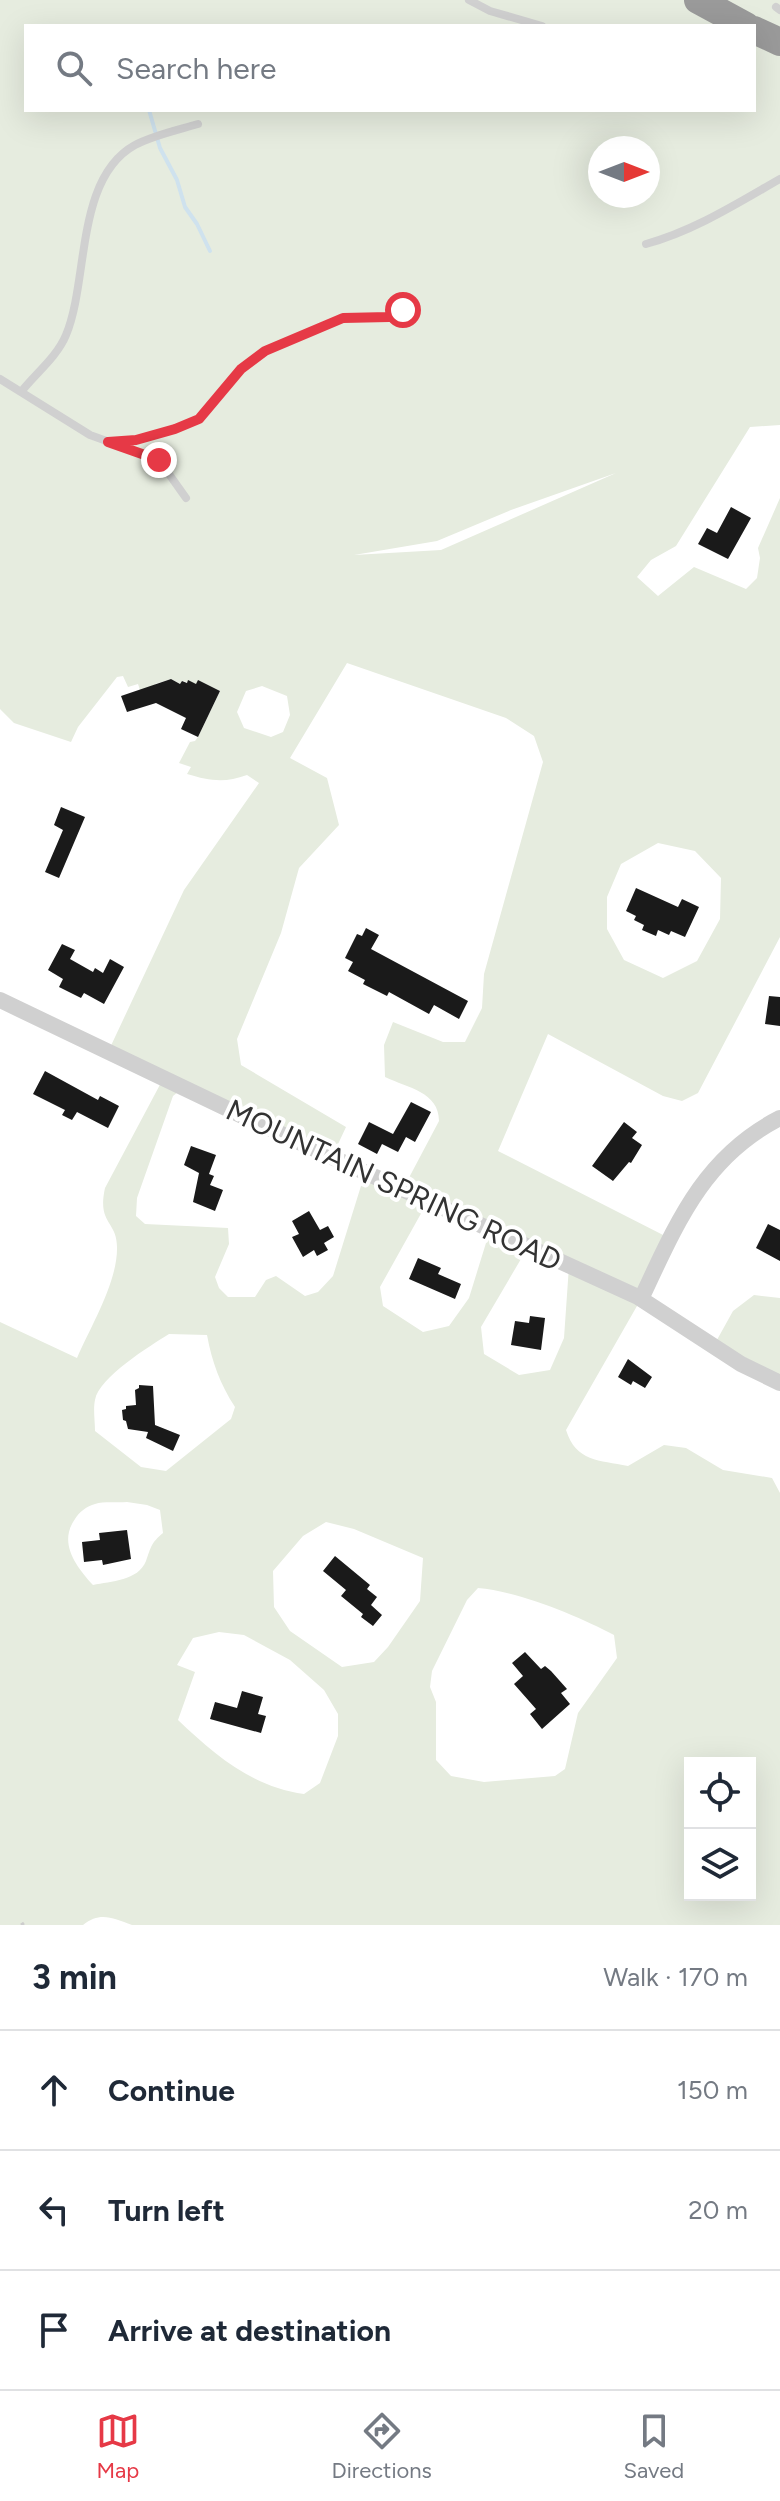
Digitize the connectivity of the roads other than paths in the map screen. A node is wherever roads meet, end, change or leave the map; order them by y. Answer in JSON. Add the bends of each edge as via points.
{"nodes":[{"id":1,"x":469,"y":0,"type":"edge"},
{"id":2,"x":698,"y":0,"type":"edge"},
{"id":3,"x":535,"y":24,"type":"edge"},
{"id":4,"x":742,"y":24,"type":"edge"},
{"id":5,"x":756,"y":31,"type":"edge"},
{"id":6,"x":780,"y":42,"type":"edge"},
{"id":7,"x":198,"y":124,"type":"dead end"},
{"id":8,"x":780,"y":179,"type":"edge"},
{"id":9,"x":646,"y":244,"type":"dead end"},
{"id":10,"x":411,"y":305,"type":"dead end"},
{"id":11,"x":0,"y":379,"type":"edge"},
{"id":12,"x":21,"y":392,"type":"junction"},
{"id":13,"x":108,"y":442,"type":"junction"},
{"id":14,"x":186,"y":498,"type":"dead end"},
{"id":15,"x":0,"y":1000,"type":"edge"},
{"id":16,"x":780,"y":1118,"type":"edge"},
{"id":17,"x":641,"y":1299,"type":"junction"},
{"id":18,"x":780,"y":1383,"type":"edge"}],
"edges":[{"from":1,"to":3,"type":"lane"},
{"from":2,"to":4,"type":"highway"},
{"from":5,"to":6,"type":"highway"},
{"from":7,"to":12,"type":"lane","via":[[135,145],[101,185],[65,339]]},
{"from":8,"to":9,"type":"lane"},
{"from":10,"to":13,"type":"lane","via":[[389,317],[343,318],[265,351],[241,369],[199,419],[136,440]]},
{"from":11,"to":12,"type":"lane"},
{"from":12,"to":13,"type":"lane"},
{"from":13,"to":14,"type":"lane","via":[[159,460]]},
{"from":15,"to":17,"type":"street","name":"MOUNTAIN SPRING ROAD"},
{"from":16,"to":17,"type":"street","via":[[723,1158],[700,1184]]},
{"from":17,"to":18,"type":"street","name":"MOUNTAIN SPRING ROAD"}]}
